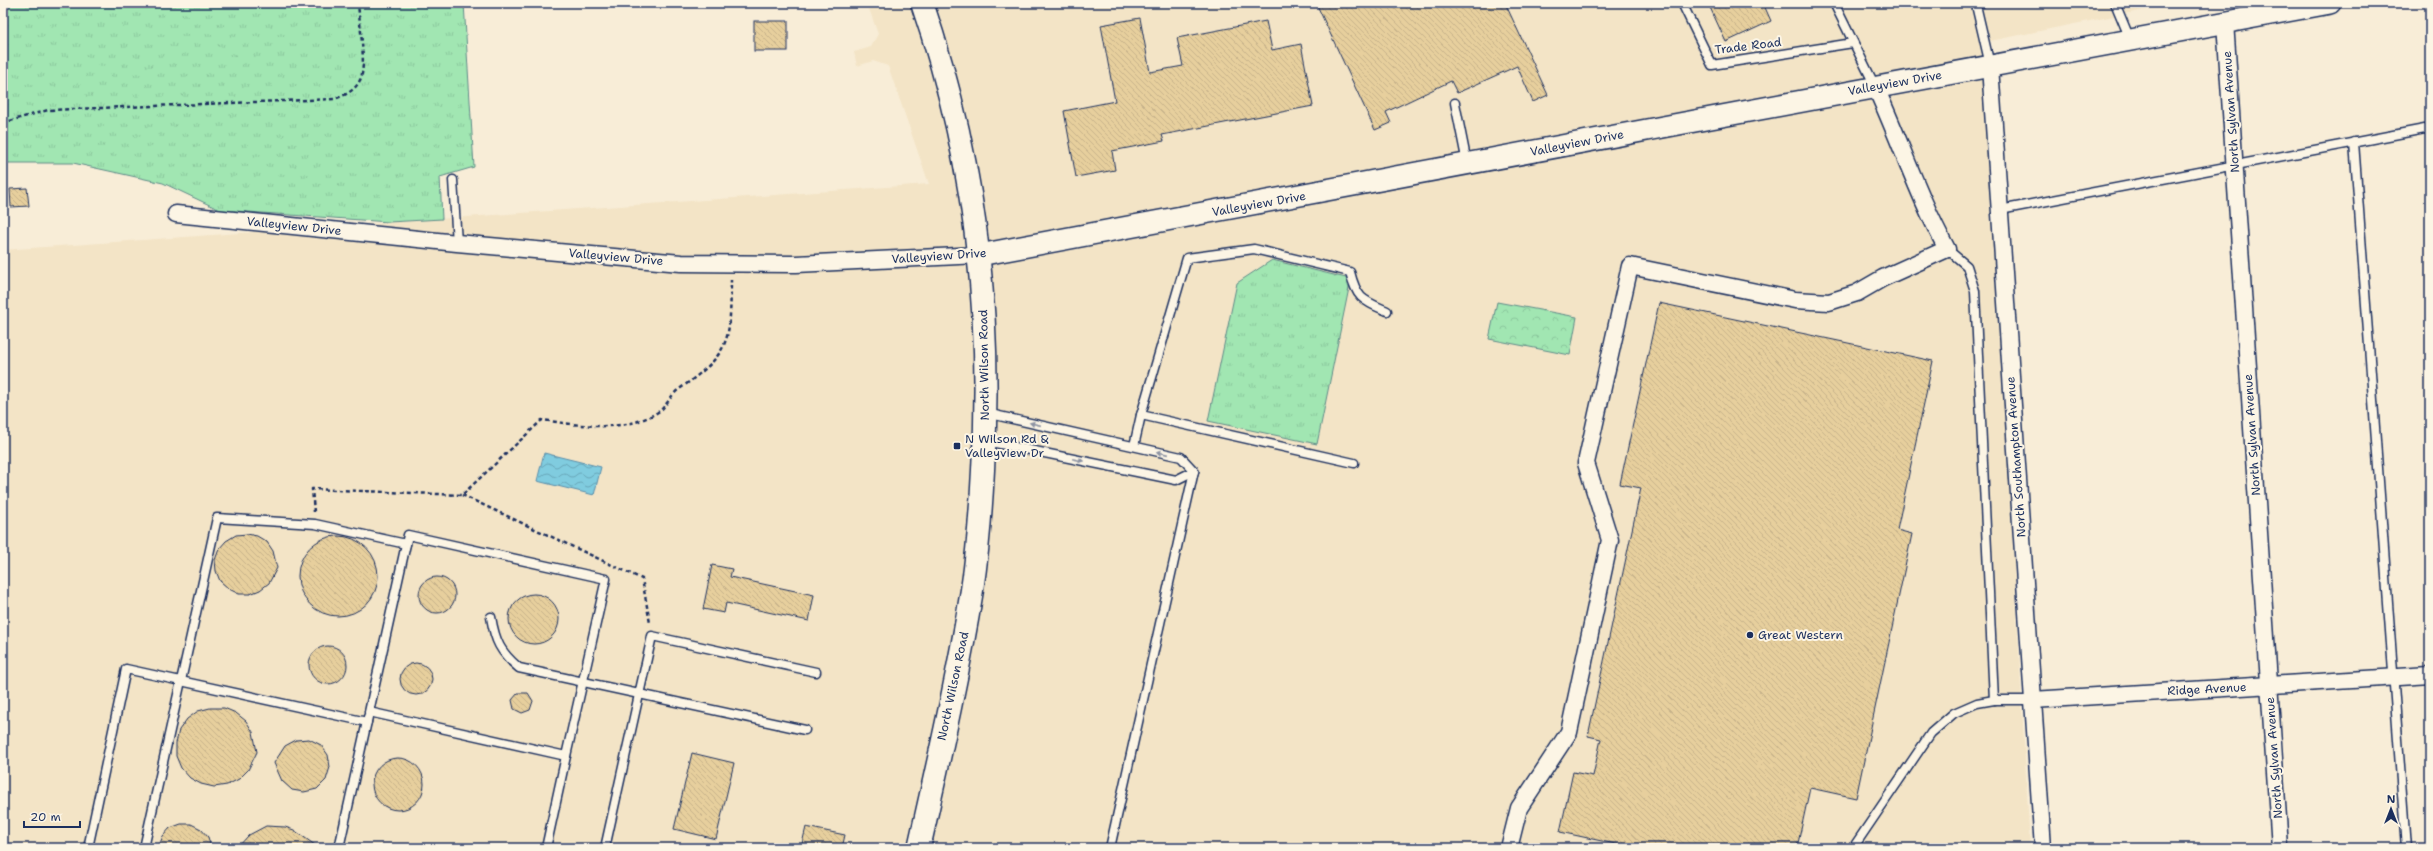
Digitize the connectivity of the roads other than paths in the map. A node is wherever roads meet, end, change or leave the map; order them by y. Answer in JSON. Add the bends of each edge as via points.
{"nodes":[{"id":1,"x":922,"y":3,"type":"edge"},
{"id":2,"x":1682,"y":3,"type":"edge"},
{"id":3,"x":1834,"y":3,"type":"edge"},
{"id":4,"x":2115,"y":3,"type":"edge"},
{"id":5,"x":2330,"y":3,"type":"edge"},
{"id":6,"x":1977,"y":4,"type":"edge"},
{"id":7,"x":2225,"y":22,"type":"junction"},
{"id":8,"x":2130,"y":39,"type":"junction"},
{"id":9,"x":1853,"y":43,"type":"junction"},
{"id":10,"x":1990,"y":66,"type":"junction"},
{"id":11,"x":1875,"y":86,"type":"junction"},
{"id":12,"x":1455,"y":103,"type":"dead end"},
{"id":13,"x":2430,"y":128,"type":"edge"},
{"id":14,"x":2354,"y":142,"type":"junction"},
{"id":15,"x":1467,"y":166,"type":"junction"},
{"id":16,"x":2234,"y":166,"type":"junction"},
{"id":17,"x":453,"y":180,"type":"dead end"},
{"id":18,"x":2000,"y":210,"type":"junction"},
{"id":19,"x":176,"y":214,"type":"dead end"},
{"id":20,"x":457,"y":243,"type":"junction"},
{"id":21,"x":1946,"y":248,"type":"junction"},
{"id":22,"x":979,"y":255,"type":"junction"},
{"id":23,"x":1387,"y":311,"type":"dead end"},
{"id":24,"x":986,"y":413,"type":"junction"},
{"id":25,"x":1141,"y":414,"type":"junction"},
{"id":26,"x":985,"y":441,"type":"junction"},
{"id":27,"x":1134,"y":446,"type":"junction"},
{"id":28,"x":1354,"y":463,"type":"dead end"},
{"id":29,"x":1194,"y":471,"type":"junction"},
{"id":30,"x":406,"y":544,"type":"junction"},
{"id":31,"x":491,"y":617,"type":"dead end"},
{"id":32,"x":816,"y":672,"type":"dead end"},
{"id":33,"x":2430,"y":675,"type":"edge"},
{"id":34,"x":2393,"y":678,"type":"junction"},
{"id":35,"x":181,"y":681,"type":"junction"},
{"id":36,"x":583,"y":682,"type":"junction"},
{"id":37,"x":2269,"y":685,"type":"junction"},
{"id":38,"x":639,"y":694,"type":"junction"},
{"id":39,"x":1994,"y":700,"type":"junction"},
{"id":40,"x":2033,"y":700,"type":"junction"},
{"id":41,"x":369,"y":712,"type":"junction"},
{"id":42,"x":367,"y":722,"type":"junction"},
{"id":43,"x":805,"y":730,"type":"dead end"},
{"id":44,"x":566,"y":756,"type":"junction"},
{"id":45,"x":88,"y":848,"type":"edge"},
{"id":46,"x":144,"y":848,"type":"edge"},
{"id":47,"x":339,"y":848,"type":"edge"},
{"id":48,"x":546,"y":848,"type":"edge"},
{"id":49,"x":605,"y":848,"type":"edge"},
{"id":50,"x":919,"y":848,"type":"edge"},
{"id":51,"x":1110,"y":848,"type":"edge"},
{"id":52,"x":1509,"y":848,"type":"edge"},
{"id":53,"x":1853,"y":848,"type":"edge"},
{"id":54,"x":2043,"y":848,"type":"edge"},
{"id":55,"x":2280,"y":848,"type":"edge"},
{"id":56,"x":2406,"y":848,"type":"edge"}],
"edges":[{"from":1,"to":22,"type":"main road","name":"North Wilson Road","via":[[940,58],[964,153]]},
{"from":2,"to":9,"type":"lane","name":"Trade Road","via":[[1712,65]]},
{"from":3,"to":9,"type":"lane"},
{"from":4,"to":8,"type":"lane"},
{"from":5,"to":7,"type":"street","name":"Valleyview Drive"},
{"from":6,"to":10,"type":"lane"},
{"from":7,"to":8,"type":"street","name":"Valleyview Drive"},
{"from":7,"to":16,"type":"street","name":"North Sylvan Avenue"},
{"from":8,"to":10,"type":"street","name":"Valleyview Drive"},
{"from":9,"to":11,"type":"lane"},
{"from":10,"to":11,"type":"street","name":"Valleyview Drive"},
{"from":10,"to":18,"type":"street","name":"North Southampton Avenue"},
{"from":11,"to":15,"type":"street","name":"Valleyview Drive","via":[[1594,139]]},
{"from":11,"to":21,"type":"street","via":[[1910,165],[1928,215]]},
{"from":12,"to":15,"type":"lane"},
{"from":13,"to":14,"type":"lane"},
{"from":14,"to":16,"type":"lane"},
{"from":14,"to":34,"type":"lane"},
{"from":15,"to":22,"type":"street","name":"Valleyview Drive"},
{"from":16,"to":18,"type":"lane"},
{"from":16,"to":37,"type":"street","name":"North Sylvan Avenue"},
{"from":17,"to":20,"type":"lane"},
{"from":18,"to":40,"type":"street","name":"North Southampton Avenue"},
{"from":19,"to":20,"type":"street","name":"Valleyview Drive"},
{"from":20,"to":22,"type":"street","name":"Valleyview Drive","via":[[732,265]]},
{"from":21,"to":39,"type":"lane","via":[[1967,266],[1975,291]]},
{"from":21,"to":52,"type":"street","via":[[1857,292],[1829,302],[1794,300],[1630,266],[1586,463],[1610,540],[1609,546],[1569,732],[1519,808]]},
{"from":22,"to":24,"type":"main road","name":"North Wilson Road","via":[[986,352]]},
{"from":23,"to":25,"type":"lane","via":[[1362,300],[1355,291],[1350,272],[1254,249],[1187,258]]},
{"from":24,"to":26,"type":"main road","name":"North Wilson Road"},
{"from":27,"to":24,"type":"lane","one_way":true},
{"from":25,"to":27,"type":"lane"},
{"from":25,"to":28,"type":"lane"},
{"from":26,"to":29,"type":"lane","one_way":true,"via":[[1176,480]]},
{"from":26,"to":50,"type":"main road","name":"North Wilson Road","via":[[972,590]]},
{"from":29,"to":27,"type":"lane","one_way":true,"via":[[1181,457]]},
{"from":29,"to":51,"type":"lane"},
{"from":30,"to":35,"type":"lane","via":[[314,524],[217,518]]},
{"from":30,"to":36,"type":"lane","via":[[408,535],[606,579]]},
{"from":30,"to":41,"type":"lane"},
{"from":31,"to":36,"type":"lane","via":[[494,636],[504,656],[519,668]]},
{"from":32,"to":38,"type":"lane","via":[[652,636]]},
{"from":33,"to":34,"type":"street","name":"Ridge Avenue"},
{"from":34,"to":37,"type":"street","name":"Ridge Avenue"},
{"from":34,"to":56,"type":"lane"},
{"from":35,"to":42,"type":"lane"},
{"from":35,"to":45,"type":"lane","via":[[126,669]]},
{"from":35,"to":46,"type":"lane"},
{"from":36,"to":38,"type":"lane"},
{"from":36,"to":44,"type":"lane"},
{"from":37,"to":40,"type":"street","name":"Ridge Avenue"},
{"from":37,"to":55,"type":"street","name":"North Sylvan Avenue"},
{"from":38,"to":43,"type":"lane"},
{"from":38,"to":49,"type":"lane"},
{"from":39,"to":40,"type":"lane"},
{"from":39,"to":53,"type":"lane","via":[[1977,703],[1954,713],[1931,734]]},
{"from":40,"to":54,"type":"street","name":"North Southampton Avenue"},
{"from":41,"to":42,"type":"lane"},
{"from":41,"to":44,"type":"lane"},
{"from":42,"to":47,"type":"lane"},
{"from":44,"to":48,"type":"lane"}]}
